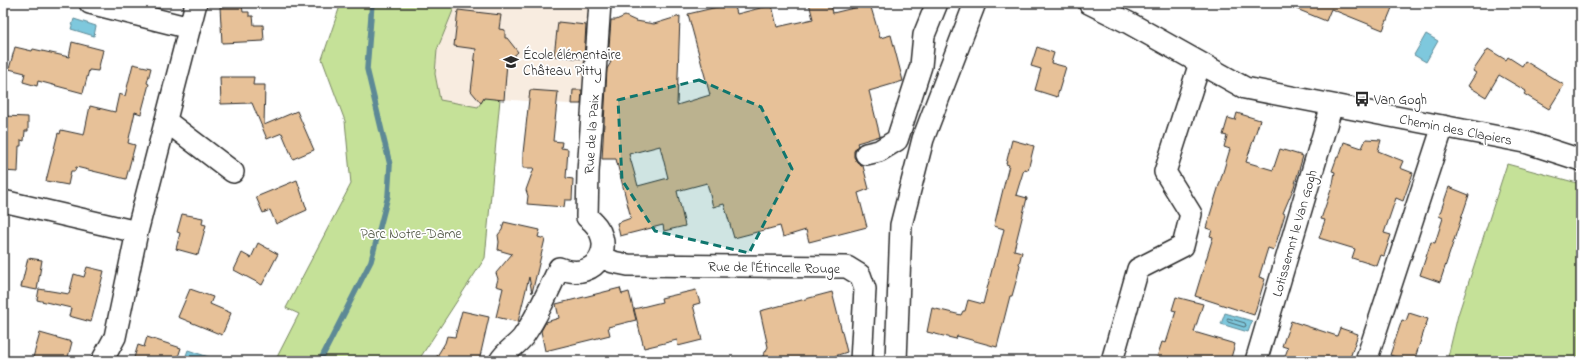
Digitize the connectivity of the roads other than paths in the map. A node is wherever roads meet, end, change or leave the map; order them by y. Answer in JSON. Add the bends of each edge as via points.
{"nodes":[{"id":1,"x":90,"y":3,"type":"edge"},
{"id":2,"x":196,"y":3,"type":"edge"},
{"id":3,"x":600,"y":3,"type":"edge"},
{"id":4,"x":937,"y":3,"type":"edge"},
{"id":5,"x":974,"y":3,"type":"edge"},
{"id":6,"x":982,"y":3,"type":"edge"},
{"id":7,"x":1089,"y":3,"type":"edge"},
{"id":8,"x":190,"y":28,"type":"junction"},
{"id":9,"x":960,"y":43,"type":"junction"},
{"id":10,"x":1200,"y":63,"type":"junction"},
{"id":11,"x":1332,"y":105,"type":"junction"},
{"id":12,"x":166,"y":121,"type":"junction"},
{"id":13,"x":1443,"y":126,"type":"junction"},
{"id":14,"x":866,"y":154,"type":"dead end"},
{"id":15,"x":1581,"y":160,"type":"edge"},
{"id":16,"x":233,"y":172,"type":"dead end"},
{"id":17,"x":3,"y":201,"type":"edge"},
{"id":18,"x":137,"y":232,"type":"junction"},
{"id":19,"x":600,"y":257,"type":"junction"},
{"id":20,"x":102,"y":361,"type":"edge"},
{"id":21,"x":500,"y":361,"type":"edge"},
{"id":22,"x":861,"y":361,"type":"edge"},
{"id":23,"x":896,"y":361,"type":"edge"},
{"id":24,"x":1112,"y":361,"type":"edge"},
{"id":25,"x":1256,"y":361,"type":"edge"},
{"id":26,"x":1366,"y":361,"type":"edge"}],
"edges":[{"from":1,"to":8,"type":"street"},
{"from":2,"to":8,"type":"street"},
{"from":3,"to":19,"type":"street","name":"Rue de la Paix","via":[[587,217],[595,222],[602,234],[603,248]]},
{"from":4,"to":14,"type":"street","via":[[924,35],[921,66],[897,140],[879,151]]},
{"from":5,"to":9,"type":"street"},
{"from":6,"to":9,"type":"street"},
{"from":7,"to":10,"type":"street","name":"Chemin des Clapiers"},
{"from":8,"to":12,"type":"street"},
{"from":9,"to":23,"type":"street","via":[[923,139],[901,225]]},
{"from":10,"to":11,"type":"street","name":"Chemin des Clapiers","via":[[1245,88]]},
{"from":10,"to":24,"type":"street","via":[[1166,172],[1190,214],[1183,246],[1138,269]]},
{"from":11,"to":13,"type":"street","name":"Chemin des Clapiers"},
{"from":11,"to":25,"type":"street","name":"Lotissemnt le Van Gogh"},
{"from":12,"to":16,"type":"street"},
{"from":12,"to":18,"type":"street"},
{"from":13,"to":15,"type":"street","name":"Chemin des Clapiers","via":[[1525,142]]},
{"from":13,"to":26,"type":"street"},
{"from":17,"to":18,"type":"street"},
{"from":18,"to":20,"type":"street","via":[[115,337]]},
{"from":19,"to":21,"type":"street","via":[[594,265],[577,273],[559,268],[541,307],[522,338]]},
{"from":19,"to":22,"type":"street","name":"Rue de l'Étincelle Rouge","via":[[628,265],[846,267],[860,275],[865,289]]}]}
